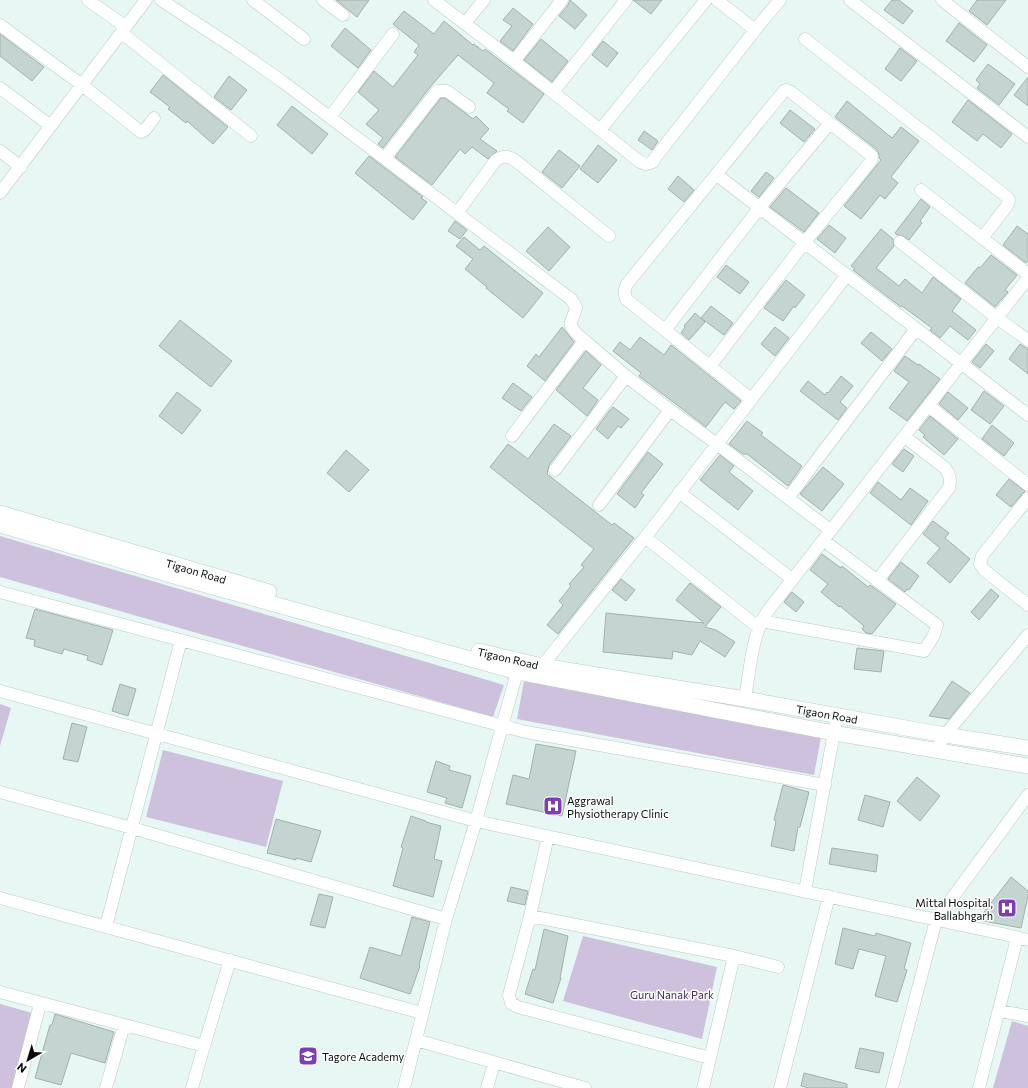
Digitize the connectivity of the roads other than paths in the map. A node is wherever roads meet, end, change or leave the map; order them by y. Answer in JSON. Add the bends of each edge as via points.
{"nodes":[{"id":1,"x":88,"y":0,"type":"edge"},
{"id":2,"x":146,"y":0,"type":"edge"},
{"id":3,"x":161,"y":0,"type":"edge"},
{"id":4,"x":253,"y":0,"type":"edge"},
{"id":5,"x":323,"y":0,"type":"edge"},
{"id":6,"x":434,"y":0,"type":"edge"},
{"id":7,"x":484,"y":0,"type":"edge"},
{"id":8,"x":562,"y":0,"type":"edge"},
{"id":9,"x":626,"y":0,"type":"edge"},
{"id":10,"x":706,"y":0,"type":"edge"},
{"id":11,"x":717,"y":0,"type":"edge"},
{"id":12,"x":780,"y":0,"type":"edge"},
{"id":13,"x":850,"y":0,"type":"edge"},
{"id":14,"x":942,"y":0,"type":"edge"},
{"id":15,"x":343,"y":15,"type":"dead end"},
{"id":16,"x":465,"y":23,"type":"junction"},
{"id":17,"x":0,"y":25,"type":"edge"},
{"id":18,"x":124,"y":30,"type":"junction"},
{"id":19,"x":755,"y":30,"type":"junction"},
{"id":20,"x":393,"y":34,"type":"dead end"},
{"id":21,"x":304,"y":39,"type":"dead end"},
{"id":22,"x":805,"y":39,"type":"dead end"},
{"id":23,"x":514,"y":61,"type":"junction"},
{"id":24,"x":1028,"y":67,"type":"edge"},
{"id":25,"x":82,"y":85,"type":"junction"},
{"id":26,"x":0,"y":88,"type":"edge"},
{"id":27,"x":553,"y":92,"type":"junction"},
{"id":28,"x":469,"y":107,"type":"dead end"},
{"id":29,"x":330,"y":117,"type":"junction"},
{"id":30,"x":154,"y":118,"type":"dead end"},
{"id":31,"x":830,"y":123,"type":"junction"},
{"id":32,"x":51,"y":126,"type":"junction"},
{"id":33,"x":600,"y":130,"type":"junction"},
{"id":34,"x":251,"y":136,"type":"dead end"},
{"id":35,"x":1028,"y":137,"type":"edge"},
{"id":36,"x":0,"y":152,"type":"edge"},
{"id":37,"x":385,"y":158,"type":"junction"},
{"id":38,"x":21,"y":167,"type":"junction"},
{"id":39,"x":717,"y":175,"type":"junction"},
{"id":40,"x":921,"y":190,"type":"dead end"},
{"id":41,"x":0,"y":193,"type":"edge"},
{"id":42,"x":760,"y":207,"type":"junction"},
{"id":43,"x":457,"y":213,"type":"junction"},
{"id":44,"x":609,"y":236,"type":"dead end"},
{"id":45,"x":982,"y":238,"type":"junction"},
{"id":46,"x":805,"y":242,"type":"junction"},
{"id":47,"x":900,"y":242,"type":"dead end"},
{"id":48,"x":1028,"y":274,"type":"edge"},
{"id":49,"x":847,"y":275,"type":"junction"},
{"id":50,"x":1028,"y":278,"type":"edge"},
{"id":51,"x":997,"y":318,"type":"junction"},
{"id":52,"x":916,"y":329,"type":"junction"},
{"id":53,"x":665,"y":330,"type":"junction"},
{"id":54,"x":1028,"y":340,"type":"edge"},
{"id":55,"x":584,"y":341,"type":"junction"},
{"id":56,"x":961,"y":364,"type":"junction"},
{"id":57,"x":710,"y":366,"type":"junction"},
{"id":58,"x":626,"y":376,"type":"junction"},
{"id":59,"x":751,"y":399,"type":"junction"},
{"id":60,"x":929,"y":406,"type":"junction"},
{"id":61,"x":670,"y":410,"type":"junction"},
{"id":62,"x":1028,"y":415,"type":"edge"},
{"id":63,"x":512,"y":436,"type":"dead end"},
{"id":64,"x":905,"y":437,"type":"junction"},
{"id":65,"x":717,"y":444,"type":"junction"},
{"id":66,"x":555,"y":470,"type":"dead end"},
{"id":67,"x":1028,"y":484,"type":"edge"},
{"id":68,"x":679,"y":492,"type":"junction"},
{"id":69,"x":788,"y":498,"type":"junction"},
{"id":70,"x":1028,"y":498,"type":"edge"},
{"id":71,"x":599,"y":505,"type":"dead end"},
{"id":72,"x":0,"y":513,"type":"edge"},
{"id":73,"x":0,"y":525,"type":"edge"},
{"id":74,"x":827,"y":535,"type":"junction"},
{"id":75,"x":645,"y":537,"type":"junction"},
{"id":76,"x":792,"y":579,"type":"junction"},
{"id":77,"x":877,"y":581,"type":"junction"},
{"id":78,"x":0,"y":592,"type":"edge"},
{"id":79,"x":1028,"y":605,"type":"edge"},
{"id":80,"x":760,"y":624,"type":"junction"},
{"id":81,"x":1028,"y":635,"type":"edge"},
{"id":82,"x":181,"y":640,"type":"junction"},
{"id":83,"x":542,"y":666,"type":"junction"},
{"id":84,"x":518,"y":667,"type":"junction"},
{"id":85,"x":0,"y":691,"type":"edge"},
{"id":86,"x":744,"y":699,"type":"junction"},
{"id":87,"x":837,"y":716,"type":"junction"},
{"id":88,"x":501,"y":725,"type":"junction"},
{"id":89,"x":834,"y":733,"type":"junction"},
{"id":90,"x":156,"y":734,"type":"junction"},
{"id":91,"x":945,"y":735,"type":"junction"},
{"id":92,"x":1028,"y":748,"type":"edge"},
{"id":93,"x":936,"y":751,"type":"junction"},
{"id":94,"x":1028,"y":766,"type":"edge"},
{"id":95,"x":825,"y":785,"type":"junction"},
{"id":96,"x":0,"y":792,"type":"edge"},
{"id":97,"x":1028,"y":795,"type":"edge"},
{"id":98,"x":476,"y":821,"type":"junction"},
{"id":99,"x":132,"y":828,"type":"junction"},
{"id":100,"x":548,"y":836,"type":"junction"},
{"id":101,"x":805,"y":891,"type":"junction"},
{"id":102,"x":829,"y":896,"type":"junction"},
{"id":103,"x":0,"y":898,"type":"edge"},
{"id":104,"x":530,"y":916,"type":"junction"},
{"id":105,"x":446,"y":919,"type":"junction"},
{"id":106,"x":936,"y":920,"type":"junction"},
{"id":107,"x":106,"y":926,"type":"junction"},
{"id":108,"x":1022,"y":939,"type":"edge"},
{"id":109,"x":734,"y":956,"type":"junction"},
{"id":110,"x":230,"y":960,"type":"junction"},
{"id":111,"x":778,"y":967,"type":"dead end"},
{"id":112,"x":0,"y":992,"type":"edge"},
{"id":113,"x":40,"y":1004,"type":"junction"},
{"id":114,"x":999,"y":1010,"type":"junction"},
{"id":115,"x":422,"y":1013,"type":"junction"},
{"id":116,"x":1028,"y":1016,"type":"edge"},
{"id":117,"x":124,"y":1025,"type":"junction"},
{"id":118,"x":416,"y":1040,"type":"junction"},
{"id":119,"x":204,"y":1046,"type":"junction"},
{"id":120,"x":710,"y":1058,"type":"junction"},
{"id":121,"x":494,"y":1063,"type":"junction"},
{"id":122,"x":559,"y":1085,"type":"edge"},
{"id":123,"x":18,"y":1088,"type":"edge"},
{"id":124,"x":106,"y":1088,"type":"edge"},
{"id":125,"x":192,"y":1088,"type":"edge"},
{"id":126,"x":404,"y":1088,"type":"edge"},
{"id":127,"x":487,"y":1088,"type":"edge"},
{"id":128,"x":585,"y":1088,"type":"edge"},
{"id":129,"x":703,"y":1088,"type":"edge"},
{"id":130,"x":780,"y":1088,"type":"edge"},
{"id":131,"x":892,"y":1088,"type":"edge"},
{"id":132,"x":979,"y":1088,"type":"edge"}],
"edges":[{"from":1,"to":18,"type":"street"},
{"from":2,"to":18,"type":"street"},
{"from":3,"to":29,"type":"street","via":[[236,49]]},
{"from":4,"to":21,"type":"street"},
{"from":5,"to":15,"type":"street"},
{"from":6,"to":16,"type":"street"},
{"from":7,"to":16,"type":"street"},
{"from":8,"to":23,"type":"street"},
{"from":9,"to":27,"type":"street"},
{"from":10,"to":33,"type":"street"},
{"from":11,"to":19,"type":"street"},
{"from":12,"to":19,"type":"street"},
{"from":13,"to":35,"type":"street"},
{"from":14,"to":24,"type":"street"},
{"from":16,"to":23,"type":"street"},
{"from":17,"to":25,"type":"street"},
{"from":18,"to":25,"type":"street"},
{"from":18,"to":34,"type":"street"},
{"from":19,"to":33,"type":"street","via":[[652,162],[643,164]]},
{"from":20,"to":29,"type":"street"},
{"from":22,"to":45,"type":"street","via":[[1007,197],[1007,206]]},
{"from":23,"to":27,"type":"street"},
{"from":25,"to":30,"type":"street","via":[[141,132]]},
{"from":25,"to":32,"type":"street"},
{"from":26,"to":32,"type":"street"},
{"from":27,"to":33,"type":"street"},
{"from":28,"to":37,"type":"street","via":[[447,91],[437,91]]},
{"from":29,"to":37,"type":"street"},
{"from":31,"to":39,"type":"street","via":[[791,92],[784,91]]},
{"from":31,"to":42,"type":"street"},
{"from":31,"to":46,"type":"street","via":[[872,158]]},
{"from":32,"to":38,"type":"street"},
{"from":36,"to":38,"type":"street"},
{"from":37,"to":43,"type":"street"},
{"from":38,"to":41,"type":"street"},
{"from":39,"to":42,"type":"street"},
{"from":39,"to":53,"type":"street","via":[[625,289],[626,299]]},
{"from":40,"to":45,"type":"street"},
{"from":42,"to":46,"type":"street"},
{"from":42,"to":53,"type":"street"},
{"from":43,"to":44,"type":"street","via":[[496,160],[508,156]]},
{"from":43,"to":55,"type":"street","via":[[571,299],[576,307],[571,328]]},
{"from":45,"to":48,"type":"street"},
{"from":46,"to":49,"type":"street"},
{"from":46,"to":57,"type":"street"},
{"from":47,"to":51,"type":"street"},
{"from":49,"to":52,"type":"street"},
{"from":49,"to":59,"type":"street"},
{"from":50,"to":51,"type":"street"},
{"from":51,"to":54,"type":"street"},
{"from":51,"to":56,"type":"street"},
{"from":52,"to":56,"type":"street"},
{"from":52,"to":69,"type":"street"},
{"from":53,"to":57,"type":"street"},
{"from":55,"to":58,"type":"street"},
{"from":55,"to":63,"type":"street"},
{"from":56,"to":60,"type":"street"},
{"from":56,"to":62,"type":"street"},
{"from":57,"to":59,"type":"street"},
{"from":58,"to":61,"type":"street"},
{"from":58,"to":66,"type":"street"},
{"from":59,"to":65,"type":"street"},
{"from":60,"to":64,"type":"street"},
{"from":60,"to":67,"type":"street"},
{"from":61,"to":65,"type":"street"},
{"from":61,"to":71,"type":"street"},
{"from":64,"to":74,"type":"street"},
{"from":64,"to":77,"type":"street","via":[[945,468],[951,480],[949,488]]},
{"from":65,"to":68,"type":"street"},
{"from":65,"to":69,"type":"street"},
{"from":68,"to":75,"type":"street"},
{"from":68,"to":76,"type":"street"},
{"from":69,"to":74,"type":"street"},
{"from":70,"to":79,"type":"street","via":[[982,556],[980,564]]},
{"from":72,"to":84,"type":"street","name":"Tigaon Road","via":[[449,643]]},
{"from":73,"to":84,"type":"street","via":[[188,580]]},
{"from":74,"to":76,"type":"street"},
{"from":74,"to":77,"type":"street"},
{"from":75,"to":80,"type":"street"},
{"from":75,"to":83,"type":"street"},
{"from":76,"to":80,"type":"street"},
{"from":77,"to":80,"type":"street","via":[[937,626],[924,651]]},
{"from":78,"to":82,"type":"street"},
{"from":80,"to":86,"type":"street"},
{"from":81,"to":91,"type":"street"},
{"from":82,"to":88,"type":"street"},
{"from":82,"to":90,"type":"street"},
{"from":83,"to":84,"type":"street","name":"Tigaon Road"},
{"from":83,"to":86,"type":"street","name":"Tigaon Road"},
{"from":84,"to":88,"type":"street"},
{"from":84,"to":89,"type":"street","via":[[572,681]]},
{"from":85,"to":90,"type":"street"},
{"from":86,"to":87,"type":"street","name":"Tigaon Road"},
{"from":87,"to":89,"type":"street"},
{"from":87,"to":91,"type":"street","name":"Tigaon Road"},
{"from":88,"to":95,"type":"street","via":[[526,732]]},
{"from":88,"to":98,"type":"street"},
{"from":89,"to":93,"type":"street"},
{"from":89,"to":95,"type":"street"},
{"from":90,"to":98,"type":"street"},
{"from":90,"to":99,"type":"street"},
{"from":91,"to":92,"type":"street","name":"Tigaon Road"},
{"from":91,"to":93,"type":"street"},
{"from":93,"to":94,"type":"street"},
{"from":95,"to":101,"type":"street"},
{"from":96,"to":99,"type":"street"},
{"from":97,"to":106,"type":"street"},
{"from":98,"to":100,"type":"street"},
{"from":98,"to":105,"type":"street"},
{"from":99,"to":105,"type":"street"},
{"from":99,"to":107,"type":"street"},
{"from":100,"to":101,"type":"street"},
{"from":100,"to":104,"type":"street"},
{"from":101,"to":102,"type":"street"},
{"from":102,"to":106,"type":"street"},
{"from":102,"to":130,"type":"street"},
{"from":103,"to":107,"type":"street"},
{"from":104,"to":109,"type":"street"},
{"from":104,"to":120,"type":"street","via":[[508,994],[514,1006]]},
{"from":105,"to":115,"type":"street"},
{"from":106,"to":108,"type":"street"},
{"from":106,"to":131,"type":"street"},
{"from":107,"to":110,"type":"street"},
{"from":108,"to":114,"type":"street"},
{"from":109,"to":111,"type":"street"},
{"from":109,"to":120,"type":"street"},
{"from":110,"to":115,"type":"street"},
{"from":110,"to":119,"type":"street"},
{"from":112,"to":113,"type":"street"},
{"from":113,"to":117,"type":"street"},
{"from":113,"to":123,"type":"street"},
{"from":114,"to":116,"type":"street"},
{"from":114,"to":132,"type":"street"},
{"from":115,"to":118,"type":"street"},
{"from":117,"to":119,"type":"street"},
{"from":117,"to":124,"type":"street"},
{"from":118,"to":121,"type":"street"},
{"from":118,"to":126,"type":"street"},
{"from":119,"to":125,"type":"street"},
{"from":120,"to":129,"type":"street"},
{"from":121,"to":122,"type":"street"},
{"from":121,"to":127,"type":"street"},
{"from":122,"to":128,"type":"street"}]}
